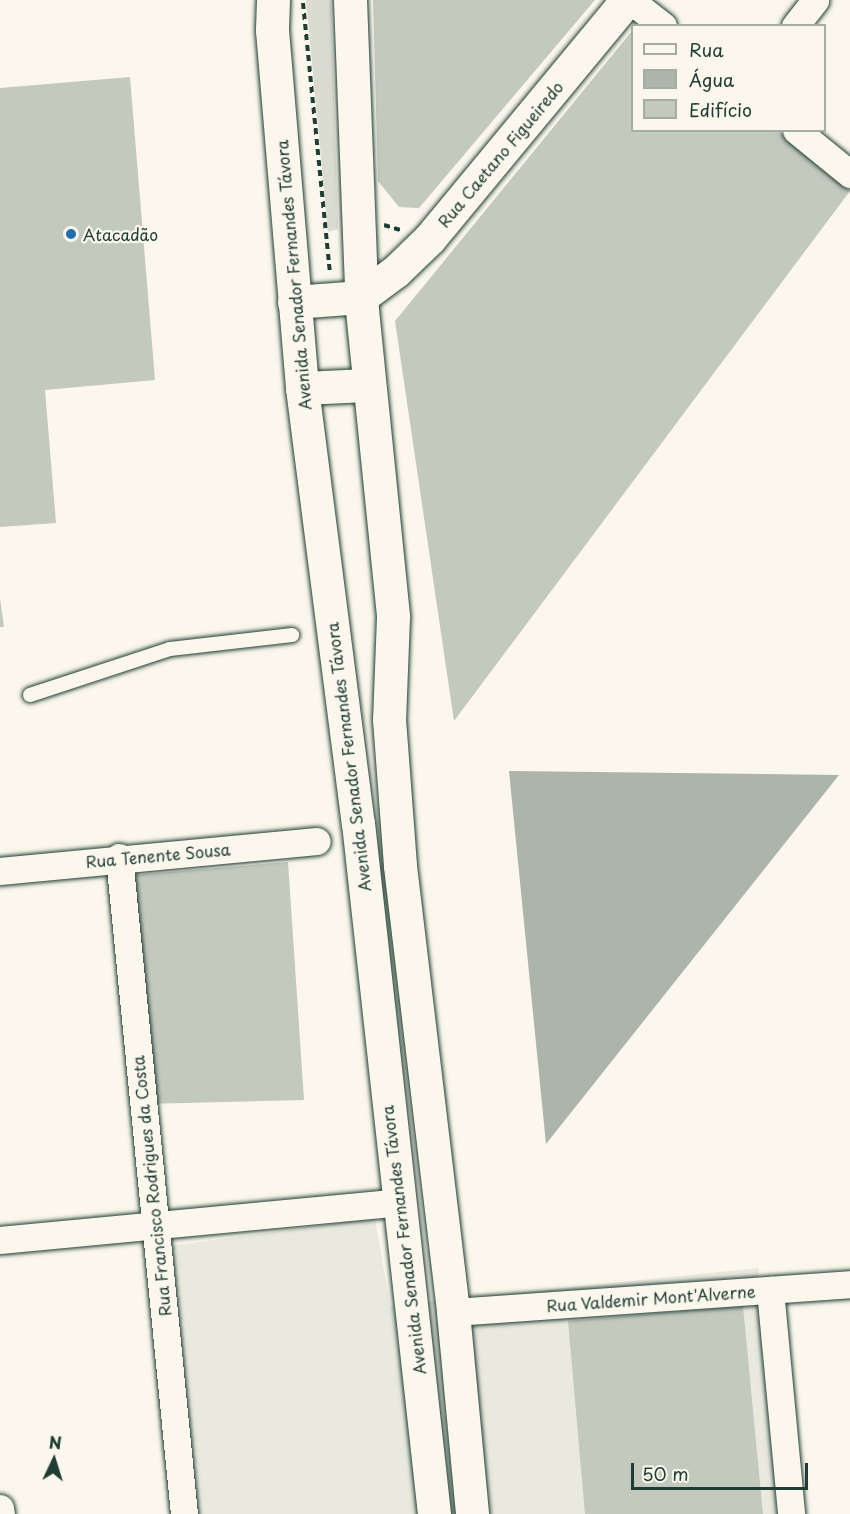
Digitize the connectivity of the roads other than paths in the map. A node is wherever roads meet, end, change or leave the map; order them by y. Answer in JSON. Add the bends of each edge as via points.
{"nodes":[{"id":1,"x":273,"y":0,"type":"edge"},
{"id":2,"x":350,"y":0,"type":"edge"},
{"id":3,"x":629,"y":0,"type":"edge"},
{"id":4,"x":815,"y":0,"type":"edge"},
{"id":5,"x":660,"y":24,"type":"edge"},
{"id":6,"x":797,"y":24,"type":"edge"},
{"id":7,"x":798,"y":132,"type":"edge"},
{"id":8,"x":850,"y":174,"type":"edge"},
{"id":9,"x":347,"y":299,"type":"junction"},
{"id":10,"x":294,"y":302,"type":"junction"},
{"id":11,"x":368,"y":385,"type":"junction"},
{"id":12,"x":302,"y":388,"type":"junction"},
{"id":13,"x":292,"y":635,"type":"dead end"},
{"id":14,"x":30,"y":695,"type":"dead end"},
{"id":15,"x":317,"y":841,"type":"dead end"},
{"id":16,"x":119,"y":857,"type":"junction"},
{"id":17,"x":0,"y":871,"type":"edge"},
{"id":18,"x":399,"y":1202,"type":"junction"},
{"id":19,"x":155,"y":1228,"type":"junction"},
{"id":20,"x":0,"y":1240,"type":"edge"},
{"id":21,"x":850,"y":1284,"type":"edge"},
{"id":22,"x":770,"y":1290,"type":"junction"},
{"id":23,"x":453,"y":1312,"type":"junction"},
{"id":24,"x":0,"y":1508,"type":"edge"},
{"id":25,"x":1,"y":1514,"type":"edge"},
{"id":26,"x":184,"y":1514,"type":"edge"},
{"id":27,"x":434,"y":1514,"type":"edge"},
{"id":28,"x":472,"y":1514,"type":"edge"},
{"id":29,"x":791,"y":1514,"type":"edge"}],
"edges":[{"from":1,"to":10,"type":"main road","name":"Avenida Senador Fernandes Távora"},
{"from":2,"to":9,"type":"main road"},
{"from":3,"to":5,"type":"street"},
{"from":3,"to":9,"type":"main road","name":"Rua Caetano Figueiredo","via":[[430,238],[396,271]]},
{"from":4,"to":6,"type":"street"},
{"from":7,"to":8,"type":"street"},
{"from":9,"to":10,"type":"main road"},
{"from":9,"to":11,"type":"main road"},
{"from":10,"to":12,"type":"main road","name":"Avenida Senador Fernandes Távora"},
{"from":11,"to":12,"type":"main road"},
{"from":11,"to":23,"type":"main road","via":[[393,617],[389,719],[400,866]]},
{"from":12,"to":18,"type":"main road","name":"Avenida Senador Fernandes Távora","via":[[358,823]]},
{"from":13,"to":14,"type":"lane","via":[[170,649]]},
{"from":15,"to":16,"type":"street","name":"Rua Tenente Sousa"},
{"from":16,"to":17,"type":"street","name":"Rua Tenente Sousa"},
{"from":16,"to":19,"type":"street","name":"Rua Francisco Rodrigues da Costa"},
{"from":18,"to":19,"type":"street"},
{"from":18,"to":27,"type":"main road","name":"Avenida Senador Fernandes Távora"},
{"from":19,"to":20,"type":"street"},
{"from":19,"to":26,"type":"street","name":"Rua Francisco Rodrigues da Costa"},
{"from":21,"to":22,"type":"street","name":"Rua Valdemir Mont'Alverne"},
{"from":22,"to":23,"type":"street","name":"Rua Valdemir Mont'Alverne"},
{"from":22,"to":29,"type":"street"},
{"from":23,"to":28,"type":"main road"},
{"from":24,"to":25,"type":"street"}]}
